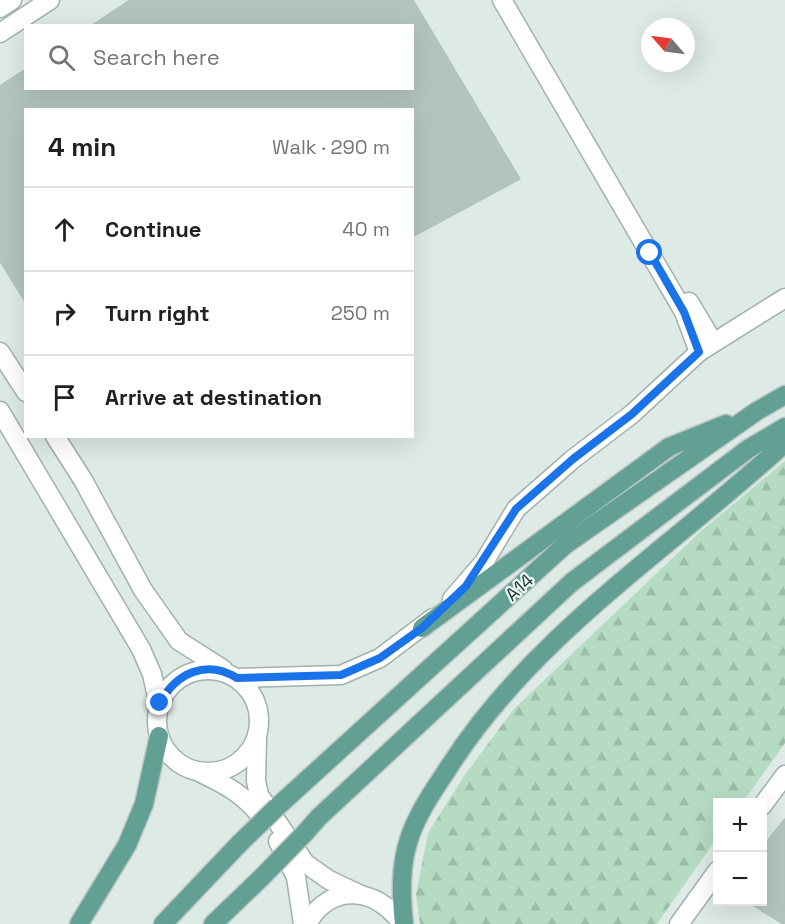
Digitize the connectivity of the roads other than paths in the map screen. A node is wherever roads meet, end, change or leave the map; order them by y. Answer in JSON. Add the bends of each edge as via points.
{"nodes":[{"id":1,"x":12,"y":0,"type":"edge"},
{"id":2,"x":50,"y":0,"type":"edge"},
{"id":3,"x":502,"y":0,"type":"edge"},
{"id":4,"x":515,"y":0,"type":"edge"},
{"id":5,"x":0,"y":8,"type":"edge"},
{"id":6,"x":0,"y":33,"type":"edge"},
{"id":7,"x":785,"y":298,"type":"edge"},
{"id":8,"x":706,"y":347,"type":"junction"},
{"id":9,"x":0,"y":352,"type":"edge"},
{"id":10,"x":24,"y":389,"type":"edge"},
{"id":11,"x":785,"y":395,"type":"edge"},
{"id":12,"x":0,"y":411,"type":"edge"},
{"id":13,"x":757,"y":411,"type":"junction"},
{"id":14,"x":785,"y":427,"type":"edge"},
{"id":15,"x":56,"y":438,"type":"edge"},
{"id":16,"x":785,"y":443,"type":"edge"},
{"id":17,"x":422,"y":628,"type":"junction"},
{"id":18,"x":232,"y":675,"type":"junction"},
{"id":19,"x":159,"y":706,"type":"junction"},
{"id":20,"x":159,"y":736,"type":"junction"},
{"id":21,"x":257,"y":736,"type":"junction"},
{"id":22,"x":194,"y":771,"type":"junction"},
{"id":23,"x":785,"y":775,"type":"edge"},
{"id":24,"x":767,"y":799,"type":"edge"},
{"id":25,"x":713,"y":876,"type":"edge"},
{"id":26,"x":361,"y":895,"type":"junction"},
{"id":27,"x":79,"y":924,"type":"edge"},
{"id":28,"x":163,"y":924,"type":"edge"},
{"id":29,"x":213,"y":924,"type":"edge"},
{"id":30,"x":305,"y":924,"type":"edge"},
{"id":31,"x":403,"y":924,"type":"edge"},
{"id":32,"x":679,"y":924,"type":"edge"}],
"edges":[{"from":1,"to":5,"type":"street"},
{"from":2,"to":6,"type":"street"},
{"from":3,"to":8,"type":"street"},
{"from":4,"to":8,"type":"street"},
{"from":7,"to":8,"type":"street"},
{"from":8,"to":17,"type":"street","via":[[516,509],[466,586]]},
{"from":9,"to":10,"type":"street"},
{"from":11,"to":13,"type":"main road","name":"A14"},
{"from":12,"to":19,"type":"street","via":[[141,649]]},
{"from":13,"to":17,"type":"main road","via":[[669,447]]},
{"from":13,"to":28,"type":"main road","name":"A14","bridge":true,"via":[[566,545],[277,807]]},
{"from":14,"to":29,"type":"main road","name":"A14","bridge":true,"via":[[748,449],[572,582],[319,817]]},
{"from":15,"to":18,"type":"street","via":[[143,590],[179,641]]},
{"from":16,"to":31,"type":"main road","via":[[643,563],[512,683],[460,750],[423,807],[403,866]]},
{"from":17,"to":18,"type":"street","via":[[380,658],[341,675]]},
{"from":18,"to":19,"type":"street","via":[[211,669],[195,670],[168,688]]},
{"from":18,"to":21,"type":"street","via":[[253,693],[259,710]]},
{"from":19,"to":20,"type":"street"},
{"from":20,"to":22,"type":"street","via":[[178,763]]},
{"from":20,"to":27,"type":"main road","via":[[144,804],[127,845]]},
{"from":21,"to":22,"type":"street","via":[[244,758],[229,768]]},
{"from":21,"to":26,"type":"street","via":[[259,795],[305,862],[329,880]]},
{"from":22,"to":30,"type":"street","via":[[230,786],[248,800],[276,837],[296,877]]},
{"from":23,"to":24,"type":"street"},
{"from":25,"to":32,"type":"street"},
{"from":26,"to":30,"type":"street","via":[[344,895],[327,902]]},
{"from":26,"to":31,"type":"street","via":[[386,905]]}]}
